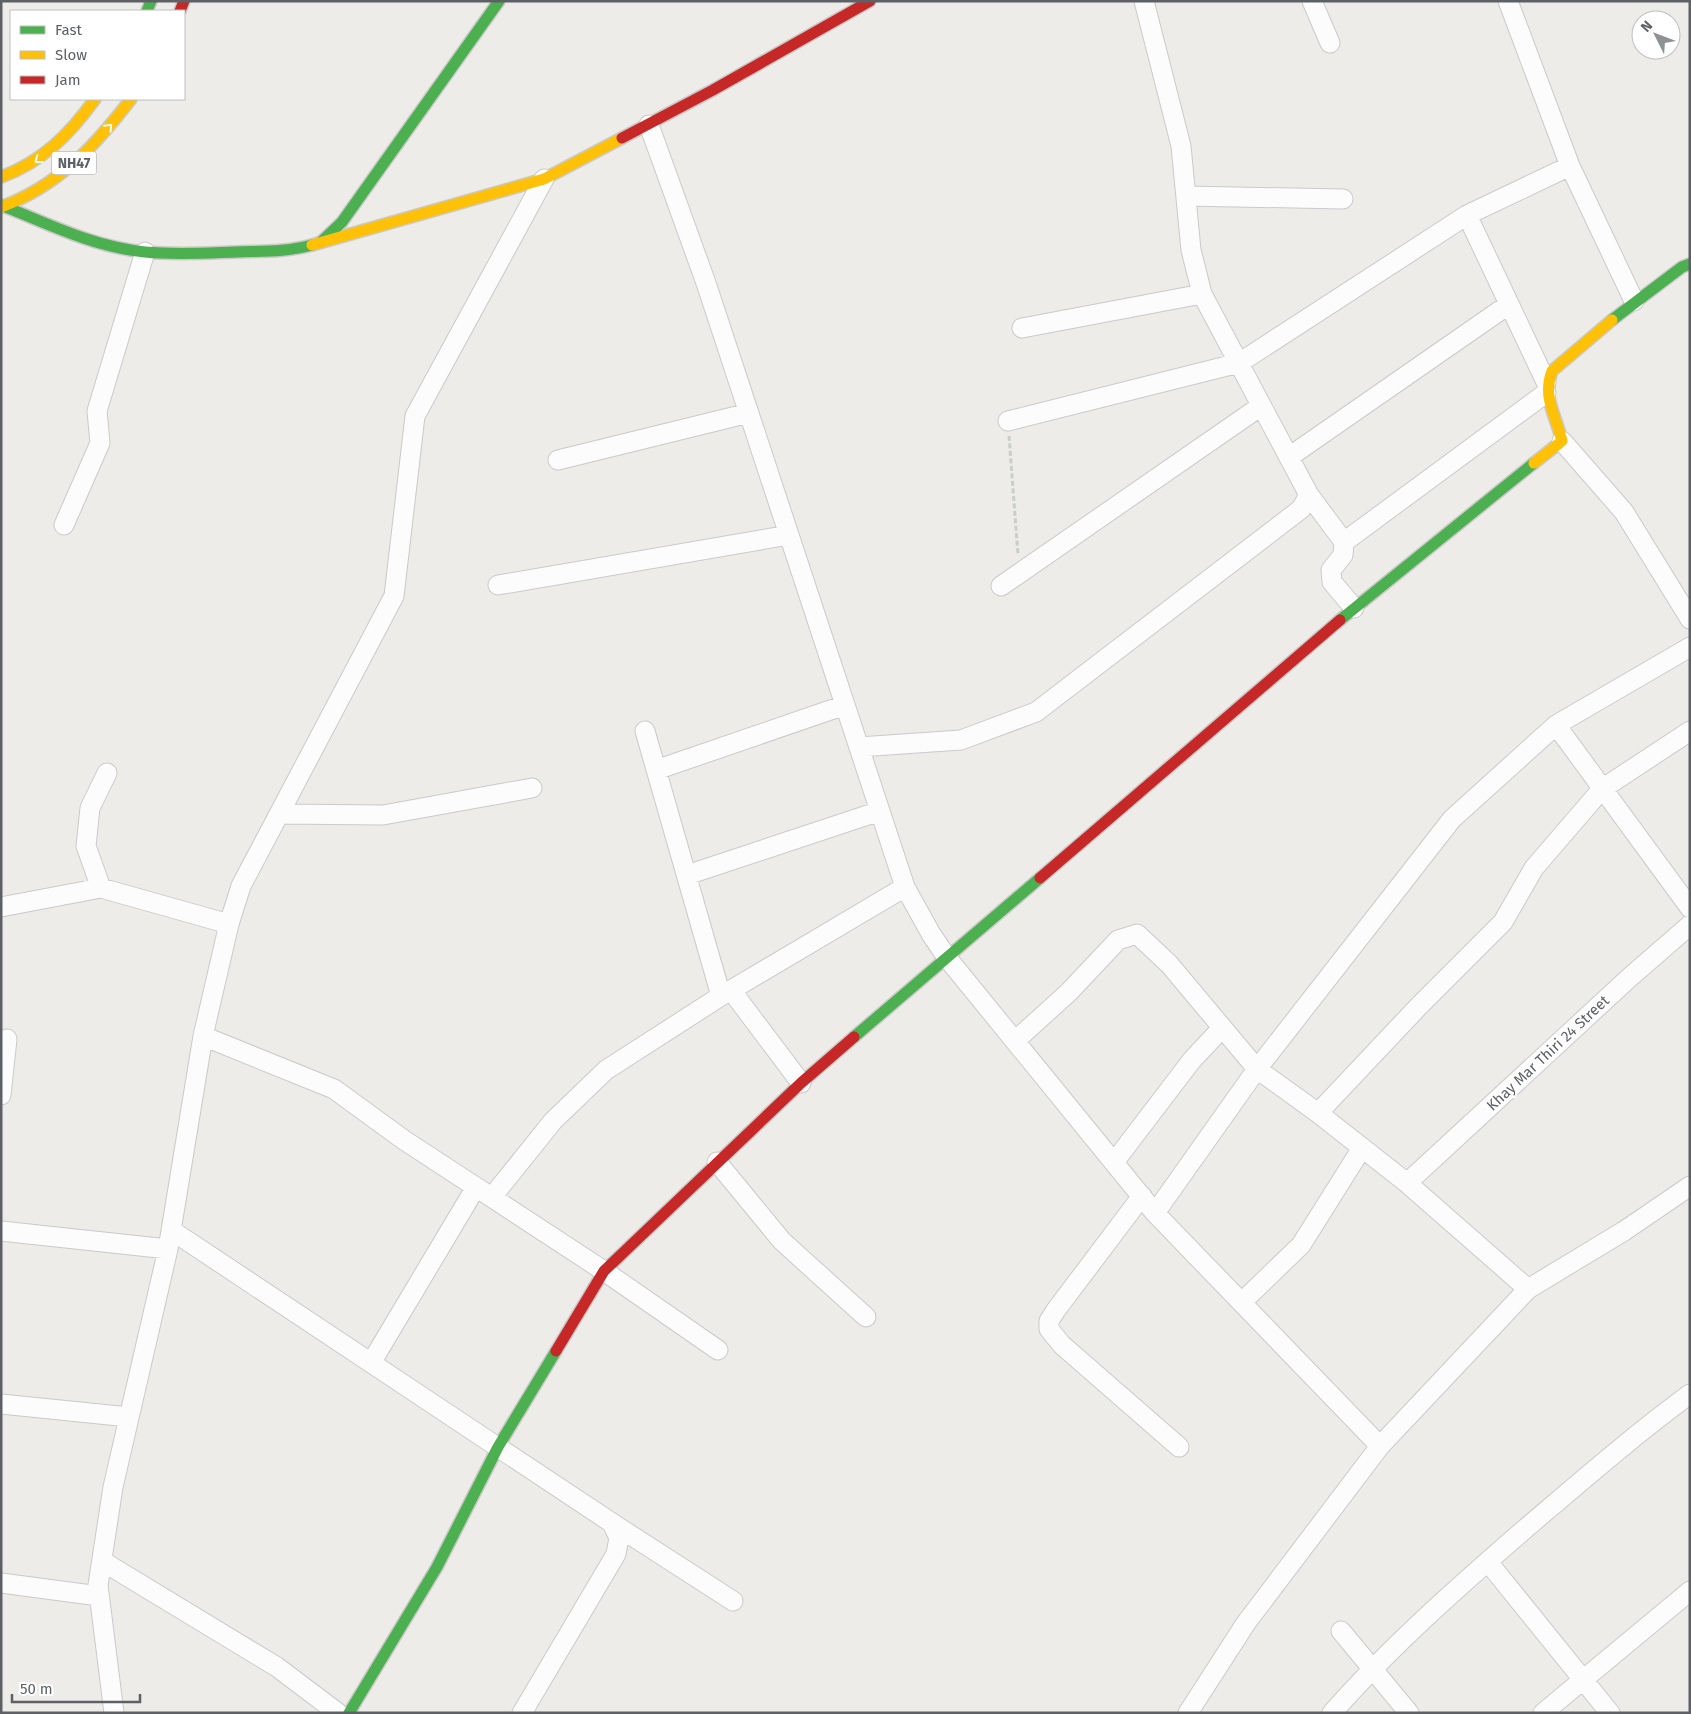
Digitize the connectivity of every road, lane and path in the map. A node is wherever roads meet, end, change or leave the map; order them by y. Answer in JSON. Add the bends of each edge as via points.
{"nodes":[{"id":1,"x":498,"y":1,"type":"edge"},
{"id":2,"x":870,"y":1,"type":"edge"},
{"id":3,"x":1144,"y":1,"type":"edge"},
{"id":4,"x":1312,"y":1,"type":"edge"},
{"id":5,"x":1508,"y":1,"type":"edge"},
{"id":6,"x":845,"y":7,"type":"edge"},
{"id":7,"x":1330,"y":43,"type":"dead end"},
{"id":8,"x":94,"y":100,"type":"edge"},
{"id":9,"x":130,"y":100,"type":"edge"},
{"id":10,"x":649,"y":125,"type":"junction"},
{"id":11,"x":1570,"y":166,"type":"junction"},
{"id":12,"x":1,"y":178,"type":"edge"},
{"id":13,"x":544,"y":179,"type":"junction"},
{"id":14,"x":1186,"y":196,"type":"junction"},
{"id":15,"x":1343,"y":199,"type":"dead end"},
{"id":16,"x":2,"y":206,"type":"edge"},
{"id":17,"x":1467,"y":215,"type":"junction"},
{"id":18,"x":321,"y":243,"type":"junction"},
{"id":19,"x":144,"y":252,"type":"junction"},
{"id":20,"x":1690,"y":264,"type":"edge"},
{"id":21,"x":1202,"y":294,"type":"junction"},
{"id":22,"x":1634,"y":301,"type":"junction"},
{"id":23,"x":1508,"y":305,"type":"junction"},
{"id":24,"x":1022,"y":328,"type":"dead end"},
{"id":25,"x":1239,"y":363,"type":"junction"},
{"id":26,"x":1546,"y":388,"type":"junction"},
{"id":27,"x":1261,"y":406,"type":"junction"},
{"id":28,"x":749,"y":413,"type":"junction"},
{"id":29,"x":1008,"y":421,"type":"joint"},
{"id":30,"x":1562,"y":440,"type":"junction"},
{"id":31,"x":1289,"y":457,"type":"junction"},
{"id":32,"x":558,"y":460,"type":"dead end"},
{"id":33,"x":1309,"y":495,"type":"junction"},
{"id":34,"x":64,"y":525,"type":"dead end"},
{"id":35,"x":789,"y":535,"type":"junction"},
{"id":36,"x":1344,"y":542,"type":"junction"},
{"id":37,"x":1019,"y":573,"type":"junction"},
{"id":38,"x":498,"y":585,"type":"dead end"},
{"id":39,"x":1001,"y":586,"type":"dead end"},
{"id":40,"x":1354,"y":608,"type":"junction"},
{"id":41,"x":1690,"y":619,"type":"edge"},
{"id":42,"x":1690,"y":647,"type":"edge"},
{"id":43,"x":845,"y":705,"type":"junction"},
{"id":44,"x":1556,"y":725,"type":"junction"},
{"id":45,"x":645,"y":731,"type":"dead end"},
{"id":46,"x":1690,"y":731,"type":"edge"},
{"id":47,"x":859,"y":747,"type":"junction"},
{"id":48,"x":656,"y":770,"type":"junction"},
{"id":49,"x":107,"y":773,"type":"dead end"},
{"id":50,"x":532,"y":788,"type":"dead end"},
{"id":51,"x":1602,"y":789,"type":"junction"},
{"id":52,"x":880,"y":811,"type":"junction"},
{"id":53,"x":280,"y":814,"type":"junction"},
{"id":54,"x":687,"y":876,"type":"junction"},
{"id":55,"x":905,"y":887,"type":"junction"},
{"id":56,"x":101,"y":888,"type":"junction"},
{"id":57,"x":1,"y":906,"type":"edge"},
{"id":58,"x":1690,"y":908,"type":"edge"},
{"id":59,"x":230,"y":924,"type":"junction"},
{"id":60,"x":1690,"y":925,"type":"edge"},
{"id":61,"x":948,"y":959,"type":"junction"},
{"id":62,"x":726,"y":993,"type":"junction"},
{"id":63,"x":1222,"y":1028,"type":"junction"},
{"id":64,"x":203,"y":1036,"type":"junction"},
{"id":65,"x":7,"y":1039,"type":"dead end"},
{"id":66,"x":1014,"y":1041,"type":"junction"},
{"id":67,"x":1257,"y":1069,"type":"junction"},
{"id":68,"x":801,"y":1083,"type":"junction"},
{"id":69,"x":1,"y":1095,"type":"edge"},
{"id":70,"x":1318,"y":1113,"type":"junction"},
{"id":71,"x":1362,"y":1148,"type":"junction"},
{"id":72,"x":1115,"y":1161,"type":"junction"},
{"id":73,"x":718,"y":1162,"type":"junction"},
{"id":74,"x":1407,"y":1183,"type":"junction"},
{"id":75,"x":1690,"y":1186,"type":"edge"},
{"id":76,"x":476,"y":1187,"type":"junction"},
{"id":77,"x":1142,"y":1196,"type":"junction"},
{"id":78,"x":492,"y":1197,"type":"junction"},
{"id":79,"x":1156,"y":1213,"type":"junction"},
{"id":80,"x":171,"y":1230,"type":"junction"},
{"id":81,"x":1,"y":1231,"type":"edge"},
{"id":82,"x":168,"y":1250,"type":"junction"},
{"id":83,"x":604,"y":1271,"type":"junction"},
{"id":84,"x":1528,"y":1289,"type":"junction"},
{"id":85,"x":1242,"y":1302,"type":"junction"},
{"id":86,"x":866,"y":1317,"type":"dead end"},
{"id":87,"x":718,"y":1350,"type":"dead end"},
{"id":88,"x":372,"y":1363,"type":"junction"},
{"id":89,"x":1690,"y":1394,"type":"edge"},
{"id":90,"x":1,"y":1404,"type":"edge"},
{"id":91,"x":129,"y":1417,"type":"junction"},
{"id":92,"x":1380,"y":1446,"type":"junction"},
{"id":93,"x":498,"y":1447,"type":"junction"},
{"id":94,"x":1179,"y":1447,"type":"dead end"},
{"id":95,"x":612,"y":1523,"type":"junction"},
{"id":96,"x":102,"y":1561,"type":"junction"},
{"id":97,"x":1488,"y":1562,"type":"junction"},
{"id":98,"x":1,"y":1583,"type":"edge"},
{"id":99,"x":1690,"y":1591,"type":"edge"},
{"id":100,"x":99,"y":1596,"type":"junction"},
{"id":101,"x":733,"y":1601,"type":"dead end"},
{"id":102,"x":1341,"y":1632,"type":"dead end"},
{"id":103,"x":1372,"y":1668,"type":"junction"},
{"id":104,"x":1583,"y":1680,"type":"junction"},
{"id":105,"x":114,"y":1713,"type":"edge"},
{"id":106,"x":338,"y":1713,"type":"edge"},
{"id":107,"x":349,"y":1713,"type":"edge"},
{"id":108,"x":522,"y":1713,"type":"edge"},
{"id":109,"x":1188,"y":1713,"type":"edge"},
{"id":110,"x":1332,"y":1713,"type":"edge"},
{"id":111,"x":1409,"y":1713,"type":"edge"},
{"id":112,"x":1543,"y":1713,"type":"edge"},
{"id":113,"x":1610,"y":1713,"type":"edge"}],
"edges":[{"from":1,"to":18,"type":"main road","via":[[342,222]]},
{"from":2,"to":6,"type":"main road"},
{"from":3,"to":14,"type":"street","via":[[1181,146]]},
{"from":4,"to":7,"type":"street"},
{"from":5,"to":11,"type":"street"},
{"from":6,"to":10,"type":"main road"},
{"from":8,"to":12,"type":"main road","number":"NH47","one_way":true,"via":[[50,151]]},
{"from":16,"to":9,"type":"main road","number":"NH47","one_way":true,"via":[[30,197],[58,179],[112,124]]},
{"from":10,"to":13,"type":"main road"},
{"from":10,"to":28,"type":"street"},
{"from":11,"to":17,"type":"street"},
{"from":11,"to":22,"type":"street"},
{"from":13,"to":18,"type":"main road"},
{"from":13,"to":53,"type":"street","via":[[414,416],[394,596]]},
{"from":14,"to":15,"type":"street"},
{"from":14,"to":21,"type":"street","via":[[1191,250]]},
{"from":16,"to":19,"type":"main road","via":[[74,235]]},
{"from":17,"to":23,"type":"street"},
{"from":17,"to":25,"type":"street"},
{"from":18,"to":19,"type":"main road","via":[[294,250],[188,254]]},
{"from":19,"to":34,"type":"street","via":[[97,411],[100,443]]},
{"from":20,"to":22,"type":"main road"},
{"from":21,"to":24,"type":"street"},
{"from":21,"to":25,"type":"street"},
{"from":22,"to":26,"type":"main road","via":[[1552,371]]},
{"from":23,"to":26,"type":"street"},
{"from":23,"to":31,"type":"street"},
{"from":25,"to":27,"type":"street"},
{"from":25,"to":29,"type":"street"},
{"from":26,"to":30,"type":"main road"},
{"from":26,"to":36,"type":"street"},
{"from":27,"to":31,"type":"street"},
{"from":27,"to":37,"type":"street"},
{"from":28,"to":32,"type":"street"},
{"from":28,"to":35,"type":"street"},
{"from":29,"to":37,"type":"path"},
{"from":30,"to":40,"type":"main road"},
{"from":30,"to":41,"type":"street","via":[[1624,512]]},
{"from":31,"to":33,"type":"street"},
{"from":33,"to":36,"type":"street"},
{"from":33,"to":47,"type":"street","via":[[1301,509],[1036,712],[961,740]]},
{"from":35,"to":38,"type":"street"},
{"from":35,"to":43,"type":"street"},
{"from":36,"to":40,"type":"street","via":[[1343,555],[1331,570],[1332,582]]},
{"from":37,"to":39,"type":"street"},
{"from":40,"to":61,"type":"main road"},
{"from":42,"to":44,"type":"street"},
{"from":43,"to":47,"type":"street"},
{"from":43,"to":48,"type":"street"},
{"from":44,"to":51,"type":"street"},
{"from":44,"to":67,"type":"street","via":[[1452,820]]},
{"from":45,"to":48,"type":"street"},
{"from":46,"to":51,"type":"street"},
{"from":47,"to":52,"type":"street"},
{"from":48,"to":54,"type":"street"},
{"from":49,"to":56,"type":"street","via":[[90,808],[86,846]]},
{"from":50,"to":53,"type":"street","via":[[383,815]]},
{"from":51,"to":58,"type":"street"},
{"from":51,"to":70,"type":"street","via":[[1534,868],[1503,922]]},
{"from":52,"to":54,"type":"street"},
{"from":52,"to":55,"type":"street"},
{"from":53,"to":59,"type":"street","via":[[241,886]]},
{"from":54,"to":62,"type":"street"},
{"from":55,"to":61,"type":"street"},
{"from":55,"to":62,"type":"street"},
{"from":56,"to":57,"type":"street"},
{"from":56,"to":59,"type":"street"},
{"from":59,"to":64,"type":"street"},
{"from":60,"to":74,"type":"street","name":"Khay Mar Thiri 24 Street"},
{"from":61,"to":66,"type":"street"},
{"from":61,"to":68,"type":"main road"},
{"from":62,"to":68,"type":"street"},
{"from":62,"to":78,"type":"street","via":[[606,1070],[553,1121]]},
{"from":63,"to":66,"type":"street","via":[[1169,964],[1137,934],[1118,940],[1069,992]]},
{"from":63,"to":67,"type":"street"},
{"from":63,"to":72,"type":"street","via":[[1192,1060]]},
{"from":64,"to":76,"type":"street","via":[[334,1089]]},
{"from":64,"to":80,"type":"street"},
{"from":65,"to":69,"type":"street"},
{"from":66,"to":72,"type":"street"},
{"from":67,"to":70,"type":"street"},
{"from":67,"to":79,"type":"street"},
{"from":68,"to":73,"type":"main road"},
{"from":70,"to":71,"type":"street"},
{"from":71,"to":74,"type":"street"},
{"from":71,"to":85,"type":"street","via":[[1301,1245]]},
{"from":72,"to":77,"type":"street"},
{"from":73,"to":83,"type":"main road"},
{"from":73,"to":86,"type":"street","via":[[782,1241]]},
{"from":74,"to":84,"type":"street"},
{"from":75,"to":84,"type":"street","via":[[1624,1231]]},
{"from":76,"to":78,"type":"street"},
{"from":76,"to":88,"type":"street"},
{"from":77,"to":79,"type":"street"},
{"from":77,"to":94,"type":"street","via":[[1049,1320],[1049,1329],[1062,1345]]},
{"from":78,"to":83,"type":"street"},
{"from":79,"to":85,"type":"street"},
{"from":80,"to":82,"type":"street"},
{"from":80,"to":88,"type":"street"},
{"from":81,"to":82,"type":"street"},
{"from":82,"to":91,"type":"street"},
{"from":83,"to":87,"type":"street"},
{"from":83,"to":93,"type":"main road"},
{"from":84,"to":92,"type":"street"},
{"from":85,"to":92,"type":"street"},
{"from":88,"to":93,"type":"street"},
{"from":89,"to":97,"type":"street","via":[[1636,1434]]},
{"from":90,"to":91,"type":"street"},
{"from":91,"to":96,"type":"street","via":[[113,1487]]},
{"from":92,"to":109,"type":"street","via":[[1246,1623]]},
{"from":93,"to":95,"type":"street"},
{"from":93,"to":107,"type":"main road","via":[[436,1567]]},
{"from":95,"to":101,"type":"street"},
{"from":95,"to":108,"type":"street","via":[[619,1538],[616,1554]]},
{"from":96,"to":100,"type":"street"},
{"from":96,"to":106,"type":"street","via":[[277,1667]]},
{"from":97,"to":103,"type":"street"},
{"from":97,"to":104,"type":"street"},
{"from":98,"to":100,"type":"street"},
{"from":99,"to":104,"type":"street"},
{"from":100,"to":105,"type":"street"},
{"from":102,"to":103,"type":"street"},
{"from":103,"to":110,"type":"street"},
{"from":103,"to":111,"type":"street"},
{"from":104,"to":112,"type":"street"},
{"from":104,"to":113,"type":"street"}]}
